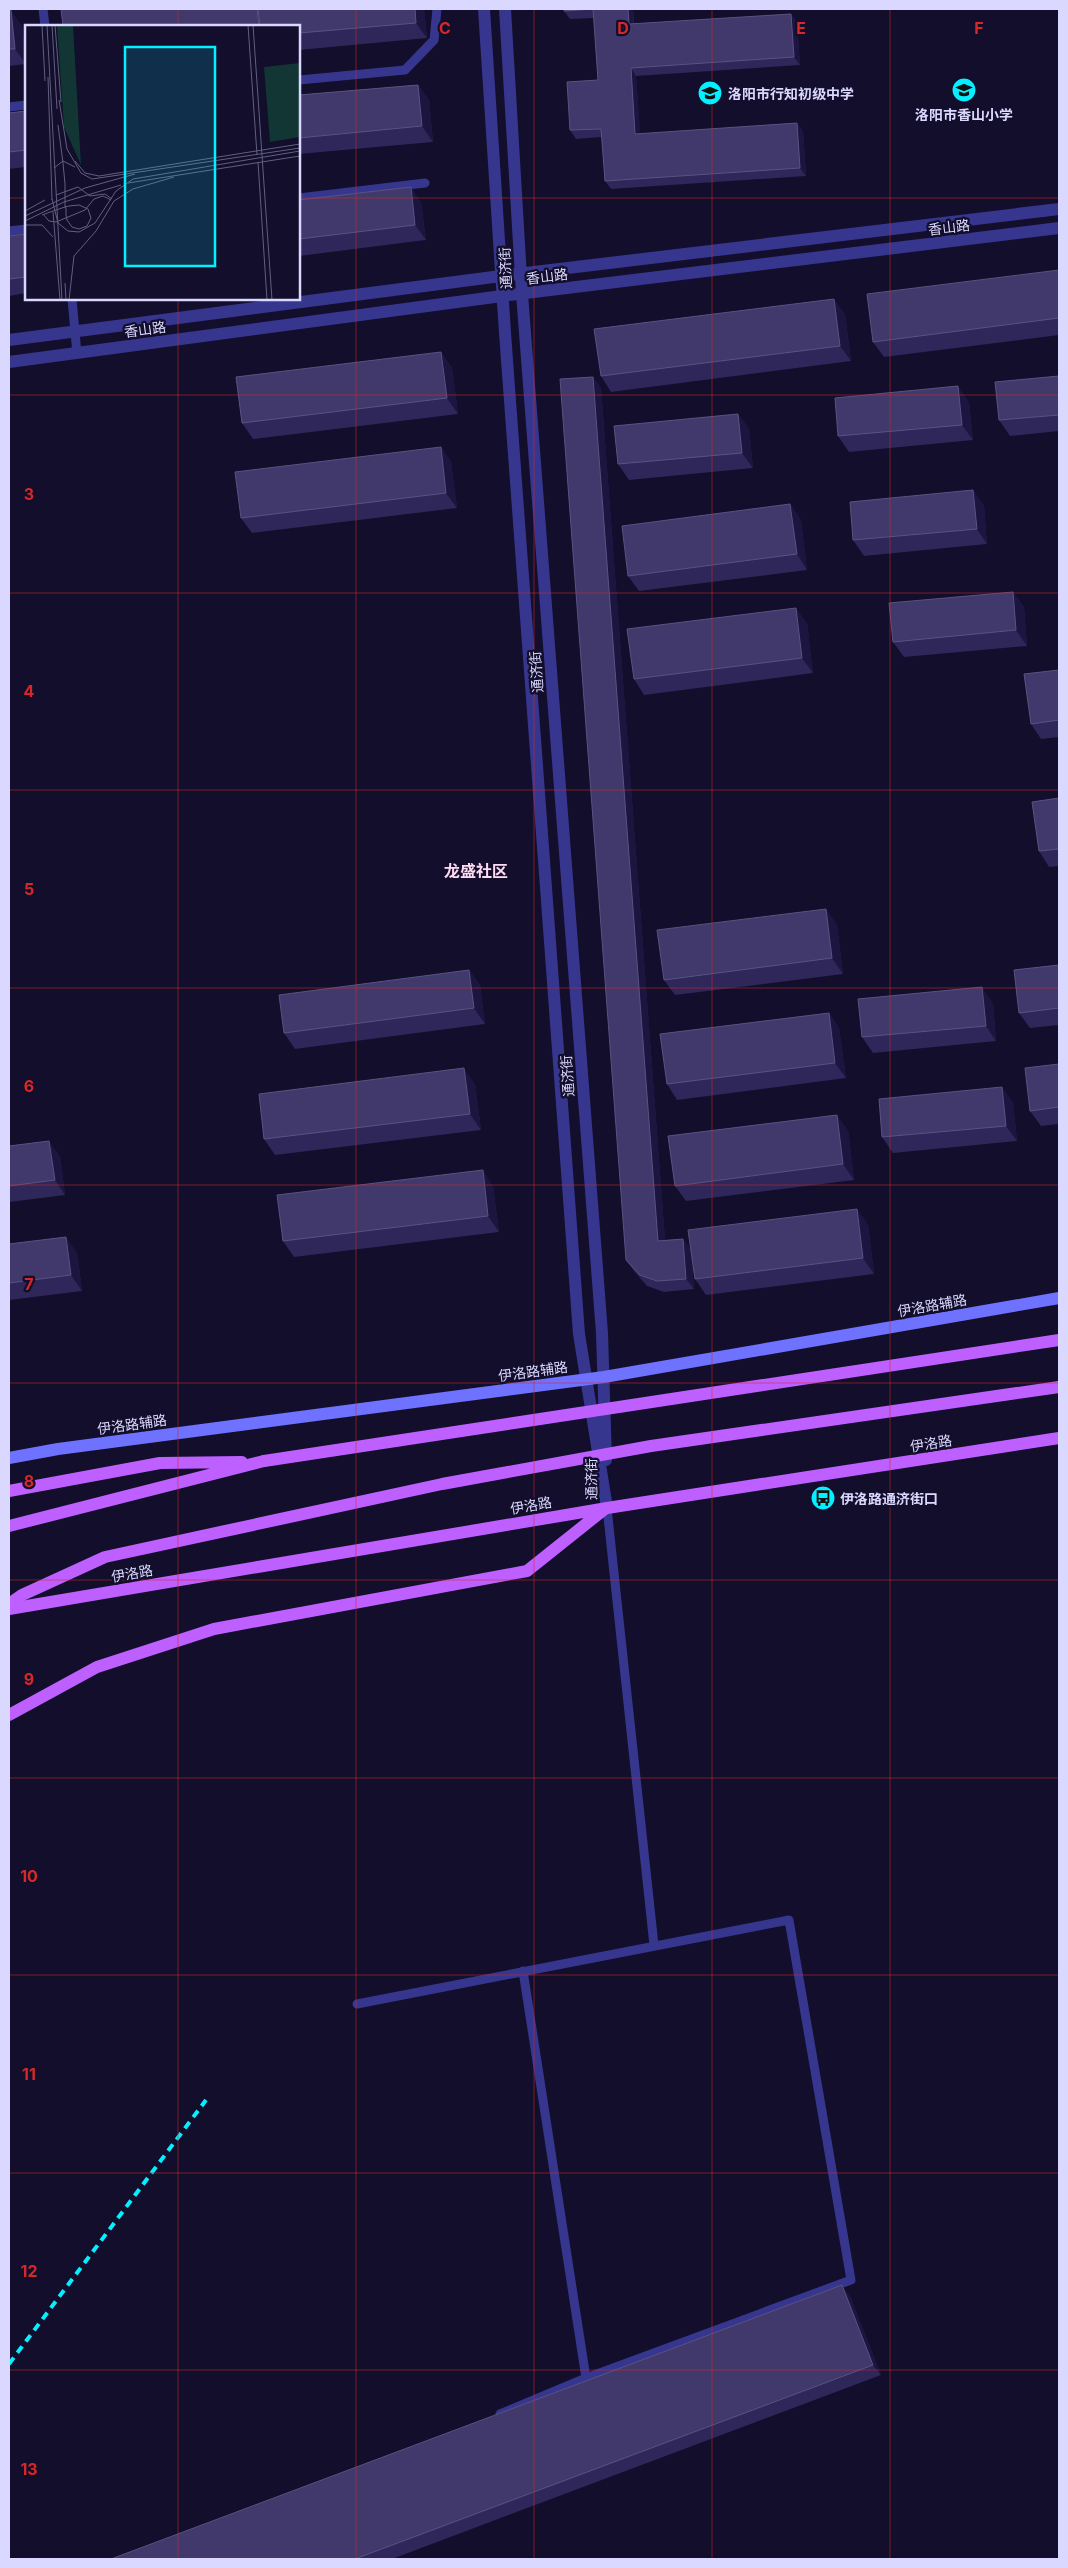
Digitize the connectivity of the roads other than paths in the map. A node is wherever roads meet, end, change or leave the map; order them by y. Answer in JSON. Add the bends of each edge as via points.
{"nodes":[{"id":1,"x":43,"y":9,"type":"edge"},
{"id":2,"x":437,"y":9,"type":"edge"},
{"id":3,"x":484,"y":9,"type":"edge"},
{"id":4,"x":505,"y":9,"type":"edge"},
{"id":5,"x":44,"y":25,"type":"edge"},
{"id":6,"x":300,"y":80,"type":"edge"},
{"id":7,"x":25,"y":105,"type":"edge"},
{"id":8,"x":9,"y":107,"type":"edge"},
{"id":9,"x":425,"y":183,"type":"dead end"},
{"id":10,"x":300,"y":198,"type":"edge"},
{"id":11,"x":1059,"y":209,"type":"edge"},
{"id":12,"x":1059,"y":228,"type":"edge"},
{"id":13,"x":25,"y":229,"type":"edge"},
{"id":14,"x":9,"y":231,"type":"edge"},
{"id":15,"x":520,"y":274,"type":"junction"},
{"id":16,"x":501,"y":276,"type":"junction"},
{"id":17,"x":522,"y":294,"type":"junction"},
{"id":18,"x":502,"y":296,"type":"junction"},
{"id":19,"x":72,"y":300,"type":"edge"},
{"id":20,"x":75,"y":331,"type":"junction"},
{"id":21,"x":9,"y":340,"type":"edge"},
{"id":22,"x":77,"y":354,"type":"junction"},
{"id":23,"x":9,"y":362,"type":"edge"},
{"id":24,"x":1059,"y":1298,"type":"edge"},
{"id":25,"x":1059,"y":1340,"type":"edge"},
{"id":26,"x":604,"y":1376,"type":"junction"},
{"id":27,"x":586,"y":1379,"type":"junction"},
{"id":28,"x":1059,"y":1387,"type":"edge"},
{"id":29,"x":1059,"y":1438,"type":"edge"},
{"id":30,"x":9,"y":1458,"type":"edge"},
{"id":31,"x":264,"y":1461,"type":"junction"},
{"id":32,"x":9,"y":1491,"type":"edge"},
{"id":33,"x":607,"y":1508,"type":"junction"},
{"id":34,"x":9,"y":1526,"type":"edge"},
{"id":35,"x":9,"y":1604,"type":"edge"},
{"id":36,"x":9,"y":1609,"type":"edge"},
{"id":37,"x":9,"y":1715,"type":"edge"},
{"id":38,"x":654,"y":1945,"type":"junction"},
{"id":39,"x":523,"y":1971,"type":"junction"},
{"id":40,"x":357,"y":2004,"type":"dead end"},
{"id":41,"x":586,"y":2378,"type":"junction"},
{"id":42,"x":491,"y":2418,"type":"edge"}],
"edges":[{"from":1,"to":5,"type":"lane"},
{"from":2,"to":6,"type":"lane","via":[[434,40],[405,70]]},
{"from":3,"to":16,"type":"street","name":"通济街"},
{"from":4,"to":15,"type":"street","name":"通济街"},
{"from":7,"to":8,"type":"lane"},
{"from":9,"to":10,"type":"lane"},
{"from":11,"to":15,"type":"street","name":"香山路"},
{"from":12,"to":17,"type":"street","name":"香山路"},
{"from":13,"to":14,"type":"lane"},
{"from":15,"to":16,"type":"street","name":"香山路"},
{"from":15,"to":17,"type":"street","name":"通济街"},
{"from":16,"to":18,"type":"street","name":"通济街"},
{"from":16,"to":20,"type":"street","name":"香山路"},
{"from":17,"to":18,"type":"street","name":"香山路"},
{"from":17,"to":26,"type":"street","name":"通济街"},
{"from":18,"to":22,"type":"street","name":"香山路"},
{"from":18,"to":27,"type":"street","name":"通济街","via":[[579,1334]]},
{"from":19,"to":20,"type":"lane"},
{"from":20,"to":21,"type":"street","name":"香山路"},
{"from":20,"to":22,"type":"lane"},
{"from":22,"to":23,"type":"street","name":"香山路"},
{"from":24,"to":26,"type":"main road","name":"伊洛路辅路"},
{"from":25,"to":31,"type":"main road","bridge":true},
{"from":26,"to":27,"type":"main road","name":"伊洛路辅路"},
{"from":26,"to":33,"type":"street","name":"通济街"},
{"from":27,"to":30,"type":"main road","name":"伊洛路辅路","via":[[58,1448]]},
{"from":27,"to":33,"type":"street","name":"通济街"},
{"from":28,"to":35,"type":"main road","bridge":true,"via":[[651,1446],[442,1484],[104,1557]]},
{"from":29,"to":33,"type":"main road","name":"伊洛路"},
{"from":31,"to":32,"type":"main road","via":[[160,1463]]},
{"from":31,"to":34,"type":"main road"},
{"from":33,"to":36,"type":"main road","name":"伊洛路"},
{"from":33,"to":37,"type":"main road","via":[[527,1571],[214,1629],[96,1667]]},
{"from":33,"to":38,"type":"lane"},
{"from":38,"to":39,"type":"lane"},
{"from":38,"to":41,"type":"lane","via":[[789,1920],[851,2280]]},
{"from":39,"to":40,"type":"lane"},
{"from":39,"to":41,"type":"lane"},
{"from":41,"to":42,"type":"lane"}]}
